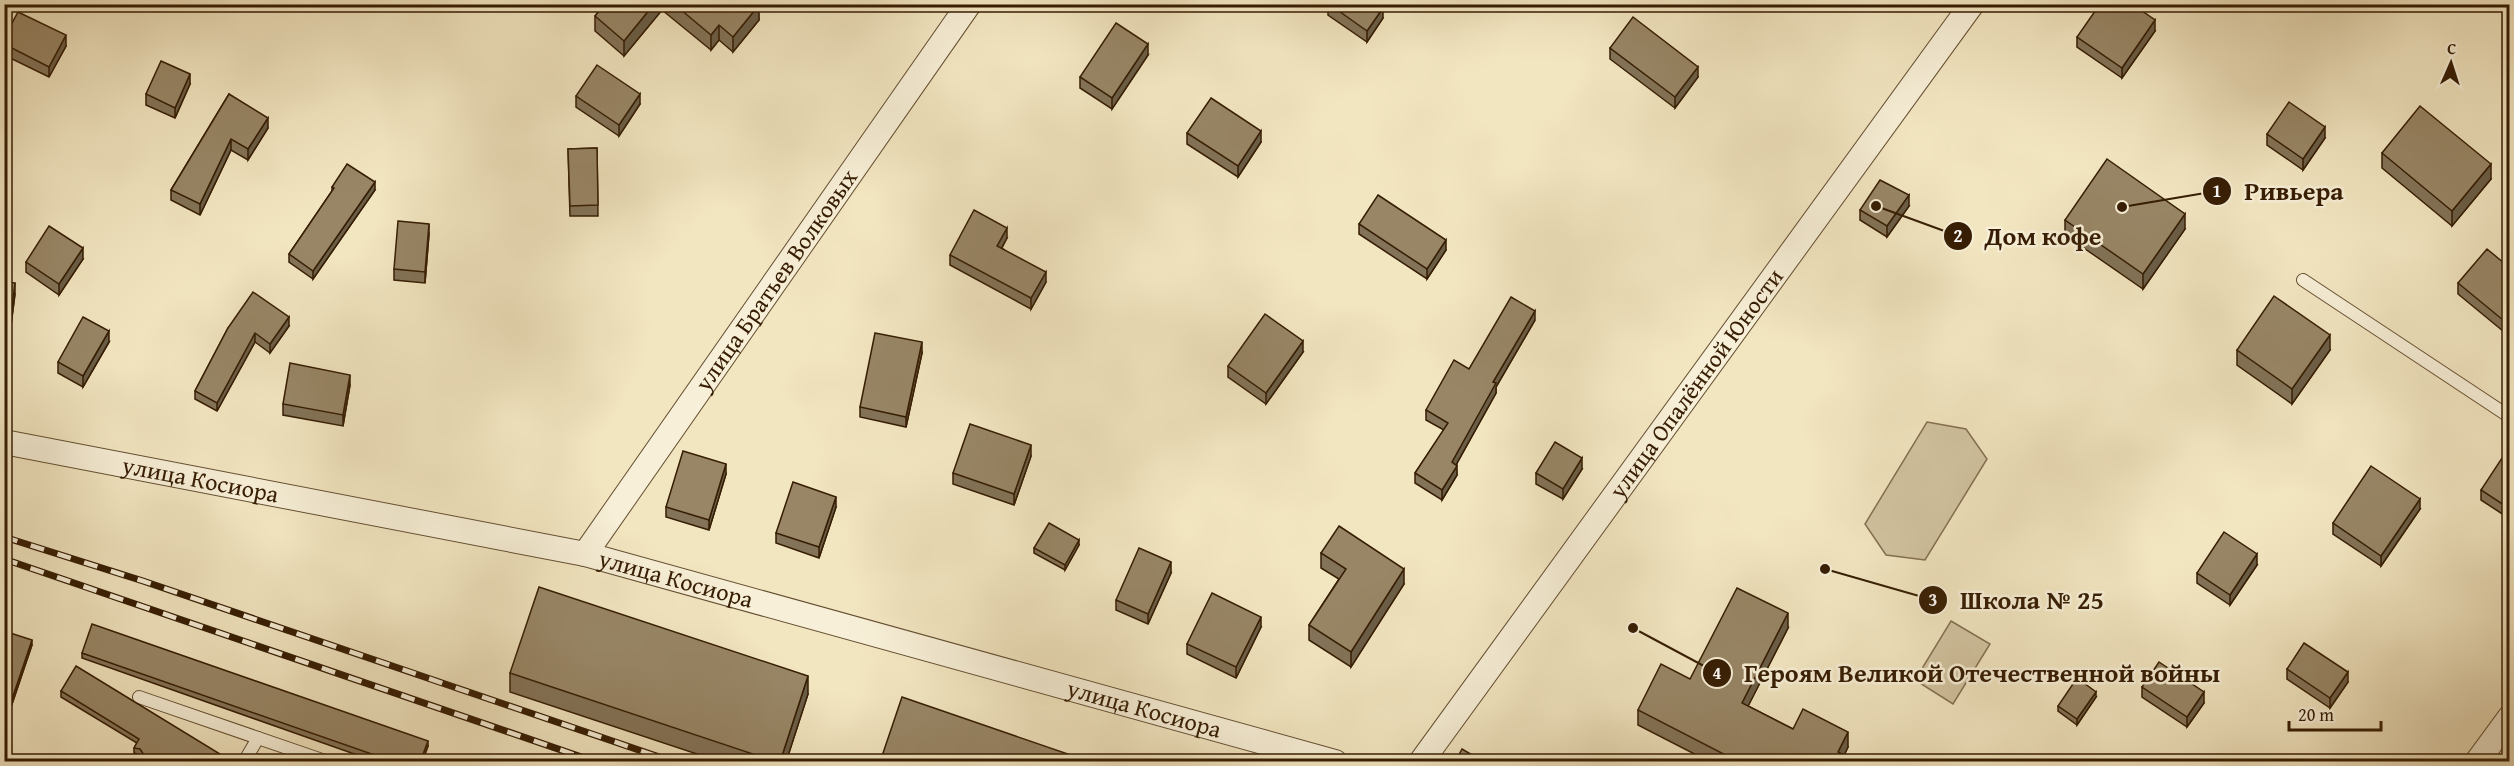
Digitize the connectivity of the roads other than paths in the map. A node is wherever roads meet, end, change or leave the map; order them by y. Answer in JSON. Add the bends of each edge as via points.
{"nodes":[{"id":1,"x":969,"y":4,"type":"edge"},
{"id":2,"x":1972,"y":4,"type":"edge"},
{"id":3,"x":2303,"y":280,"type":"dead end"},
{"id":4,"x":2510,"y":417,"type":"edge"},
{"id":5,"x":4,"y":442,"type":"edge"},
{"id":6,"x":585,"y":554,"type":"junction"},
{"id":7,"x":139,"y":697,"type":"dead end"},
{"id":8,"x":2510,"y":717,"type":"edge"},
{"id":9,"x":258,"y":738,"type":"junction"},
{"id":10,"x":244,"y":762,"type":"edge"},
{"id":11,"x":328,"y":762,"type":"edge"},
{"id":12,"x":1335,"y":762,"type":"edge"},
{"id":13,"x":1421,"y":762,"type":"edge"},
{"id":14,"x":2477,"y":762,"type":"edge"}],
"edges":[{"from":1,"to":6,"type":"street","name":"улица Братьев Волковых"},
{"from":2,"to":13,"type":"street","name":"улица Опалённой Юности"},
{"from":3,"to":4,"type":"lane"},
{"from":5,"to":6,"type":"street","name":"улица Косиора"},
{"from":6,"to":12,"type":"street","name":"улица Косиора"},
{"from":7,"to":9,"type":"lane"},
{"from":8,"to":14,"type":"street"},
{"from":9,"to":10,"type":"lane"},
{"from":9,"to":11,"type":"lane"}]}
